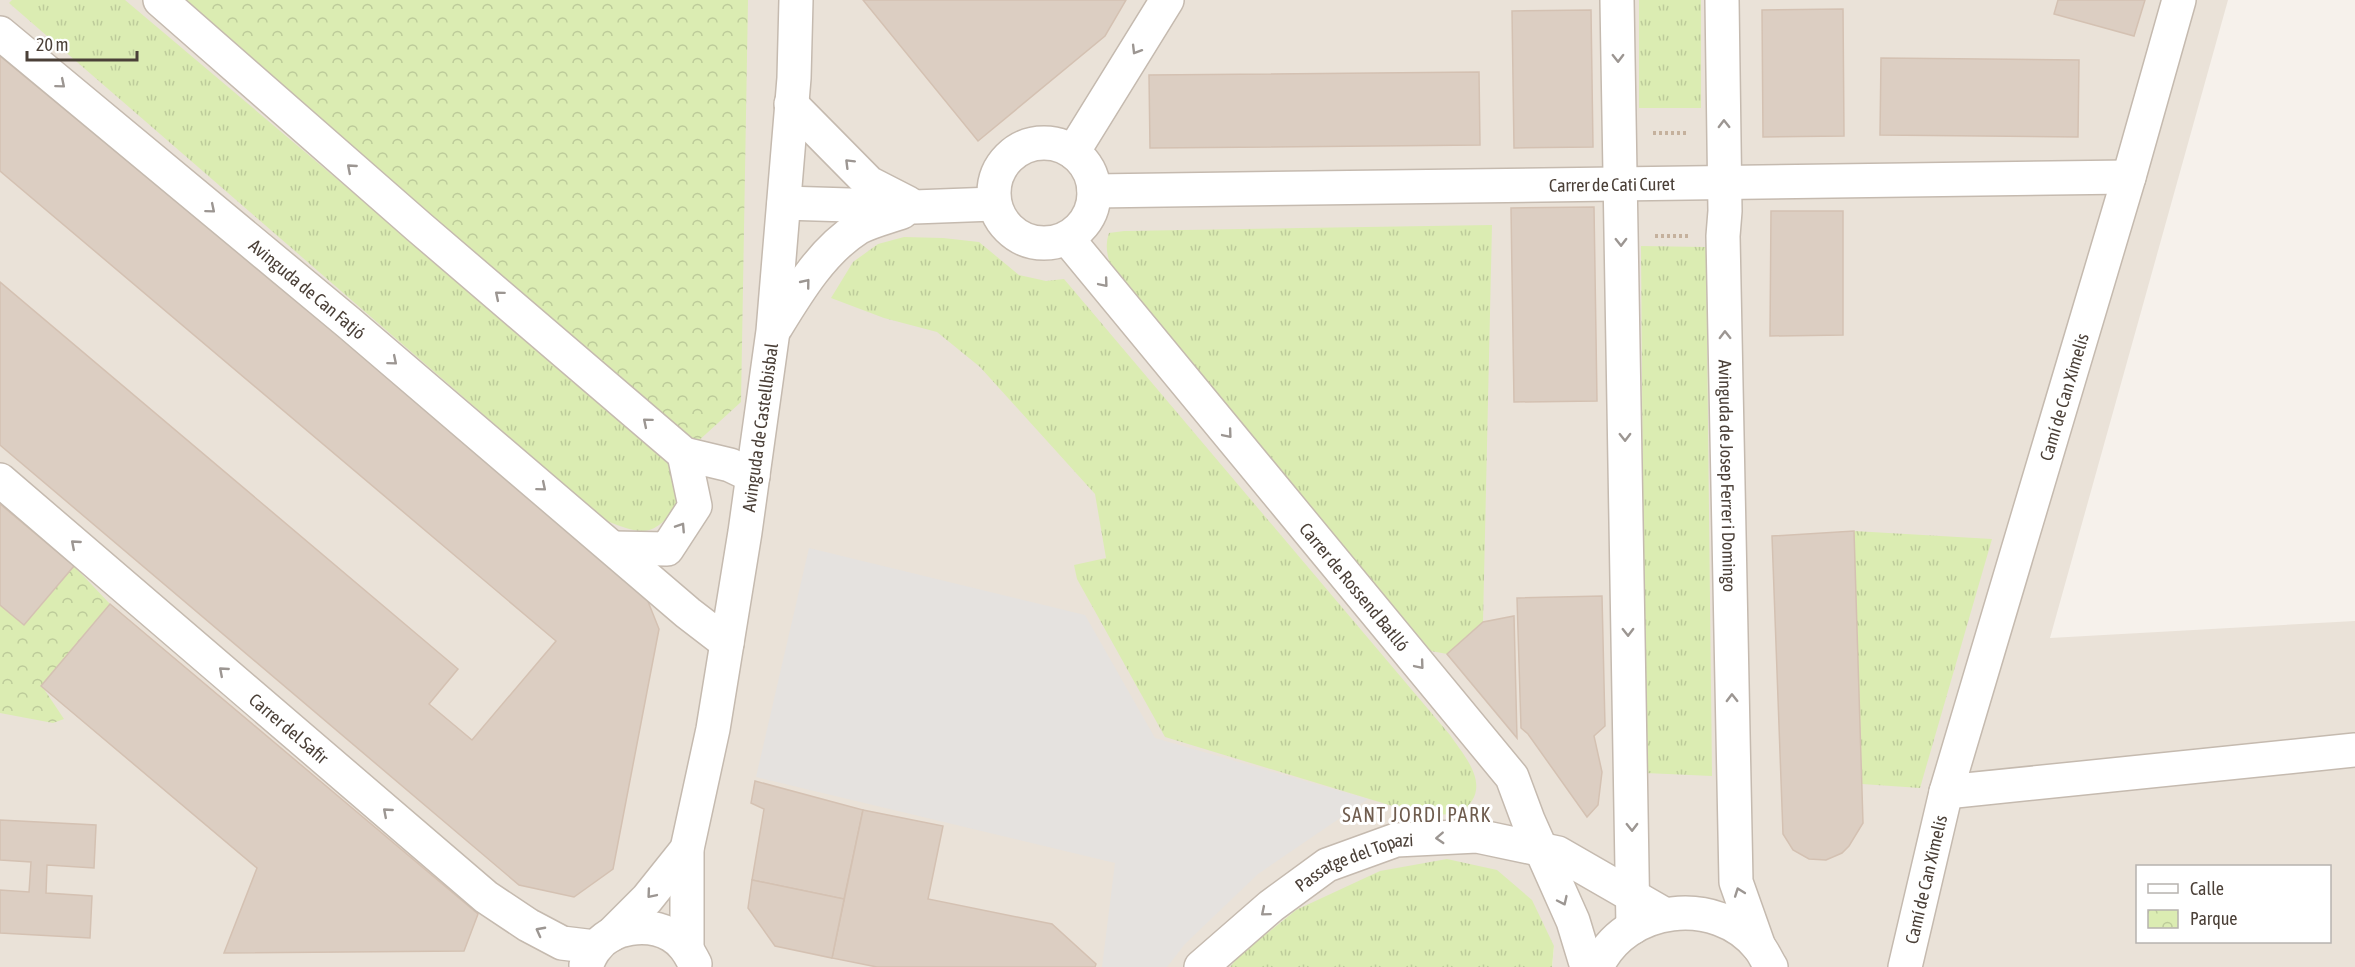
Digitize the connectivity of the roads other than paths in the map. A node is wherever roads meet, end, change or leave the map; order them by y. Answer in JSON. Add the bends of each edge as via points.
{"nodes":[{"id":1,"x":160,"y":0,"type":"edge"},
{"id":2,"x":796,"y":0,"type":"edge"},
{"id":3,"x":1167,"y":0,"type":"edge"},
{"id":4,"x":1617,"y":0,"type":"edge"},
{"id":5,"x":1722,"y":0,"type":"edge"},
{"id":6,"x":2179,"y":0,"type":"edge"},
{"id":7,"x":0,"y":33,"type":"edge"},
{"id":8,"x":791,"y":104,"type":"junction"},
{"id":9,"x":1073,"y":152,"type":"junction"},
{"id":10,"x":2129,"y":177,"type":"junction"},
{"id":11,"x":1725,"y":183,"type":"junction"},
{"id":12,"x":1621,"y":184,"type":"junction"},
{"id":13,"x":1094,"y":191,"type":"junction"},
{"id":14,"x":784,"y":203,"type":"junction"},
{"id":15,"x":994,"y":204,"type":"junction"},
{"id":16,"x":915,"y":207,"type":"junction"},
{"id":17,"x":1067,"y":238,"type":"junction"},
{"id":18,"x":773,"y":331,"type":"junction"},
{"id":19,"x":684,"y":454,"type":"junction"},
{"id":20,"x":753,"y":476,"type":"junction"},
{"id":21,"x":0,"y":480,"type":"edge"},
{"id":22,"x":614,"y":548,"type":"junction"},
{"id":23,"x":727,"y":643,"type":"junction"},
{"id":24,"x":2355,"y":750,"type":"edge"},
{"id":25,"x":1512,"y":777,"type":"junction"},
{"id":26,"x":1946,"y":792,"type":"junction"},
{"id":27,"x":1477,"y":836,"type":"junction"},
{"id":28,"x":687,"y":849,"type":"junction"},
{"id":29,"x":1540,"y":849,"type":"junction"},
{"id":30,"x":1633,"y":911,"type":"junction"},
{"id":31,"x":597,"y":950,"type":"edge"},
{"id":32,"x":1765,"y":957,"type":"edge"},
{"id":33,"x":692,"y":958,"type":"edge"},
{"id":34,"x":1201,"y":967,"type":"edge"},
{"id":35,"x":1587,"y":967,"type":"edge"},
{"id":36,"x":1597,"y":967,"type":"edge"},
{"id":37,"x":1905,"y":967,"type":"edge"}],
"edges":[{"from":19,"to":1,"type":"street","one_way":true},
{"from":2,"to":8,"type":"street","name":"Avinguda de Castellbisbal"},
{"from":3,"to":9,"type":"street","one_way":true},
{"from":4,"to":12,"type":"street","one_way":true},
{"from":11,"to":5,"type":"street","name":"Avinguda de Josep Ferrer i Domingo","one_way":true},
{"from":6,"to":10,"type":"street","name":"Camí de Can Ximelis"},
{"from":7,"to":22,"type":"street","name":"Avinguda de Can Fatjó","one_way":true},
{"from":8,"to":14,"type":"street","name":"Avinguda de Castellbisbal"},
{"from":16,"to":8,"type":"street","one_way":true,"via":[[869,183]]},
{"from":9,"to":13,"type":"street","via":[[1091,176]]},
{"from":9,"to":15,"type":"street","via":[[1045,142],[1016,151],[997,174]]},
{"from":10,"to":11,"type":"street","name":"Carrer de Cati Curet"},
{"from":10,"to":26,"type":"street","name":"Camí de Can Ximelis"},
{"from":11,"to":12,"type":"street","name":"Carrer de Cati Curet"},
{"from":32,"to":11,"type":"street","name":"Avinguda de Josep Ferrer i Domingo","one_way":true,"via":[[1736,882]]},
{"from":12,"to":13,"type":"street","name":"Carrer de Cati Curet"},
{"from":12,"to":30,"type":"street","one_way":true},
{"from":13,"to":17,"type":"street","via":[[1087,219]]},
{"from":14,"to":16,"type":"street"},
{"from":14,"to":18,"type":"street","name":"Avinguda de Castellbisbal"},
{"from":15,"to":16,"type":"street"},
{"from":15,"to":17,"type":"street","via":[[999,218],[1022,239],[1036,244]]},
{"from":18,"to":16,"type":"street","one_way":true,"via":[[796,294],[835,246],[860,227]]},
{"from":17,"to":25,"type":"street","name":"Carrer de Rossend Batlló","one_way":true},
{"from":18,"to":20,"type":"street","name":"Avinguda de Castellbisbal"},
{"from":19,"to":20,"type":"street","via":[[730,465]]},
{"from":22,"to":19,"type":"street","one_way":true,"via":[[667,549],[695,506]]},
{"from":20,"to":23,"type":"street","name":"Avinguda de Castellbisbal"},
{"from":31,"to":21,"type":"street","name":"Carrer del Safir","one_way":true,"via":[[562,943],[486,897]]},
{"from":22,"to":23,"type":"street","name":"Avinguda de Can Fatjó"},
{"from":23,"to":28,"type":"street","name":"Avinguda de Castellbisbal"},
{"from":24,"to":26,"type":"street","name":"Camí de Can Ximelis"},
{"from":25,"to":27,"type":"street","via":[[1506,813]]},
{"from":25,"to":29,"type":"street","name":"Carrer de Rossend Batlló"},
{"from":26,"to":37,"type":"street","name":"Camí de Can Ximelis"},
{"from":27,"to":29,"type":"street","name":"Passatge del Topazi"},
{"from":27,"to":34,"type":"street","name":"Passatge del Topazi","one_way":true,"via":[[1396,840],[1327,865],[1271,906]]},
{"from":28,"to":31,"type":"street","name":"Avinguda de Castellbisbal","one_way":true,"via":[[647,899]]},
{"from":28,"to":33,"type":"street","name":"Avinguda de Castellbisbal"},
{"from":29,"to":30,"type":"street","name":"Passatge del Topazi","via":[[1557,854]]},
{"from":29,"to":35,"type":"street","name":"Carrer de Rossend Batlló","one_way":true,"via":[[1573,921]]},
{"from":30,"to":32,"type":"street","via":[[1716,917],[1739,929]]},
{"from":30,"to":36,"type":"street"},
{"from":31,"to":33,"type":"street","via":[[631,928],[651,928],[671,935]]}]}
